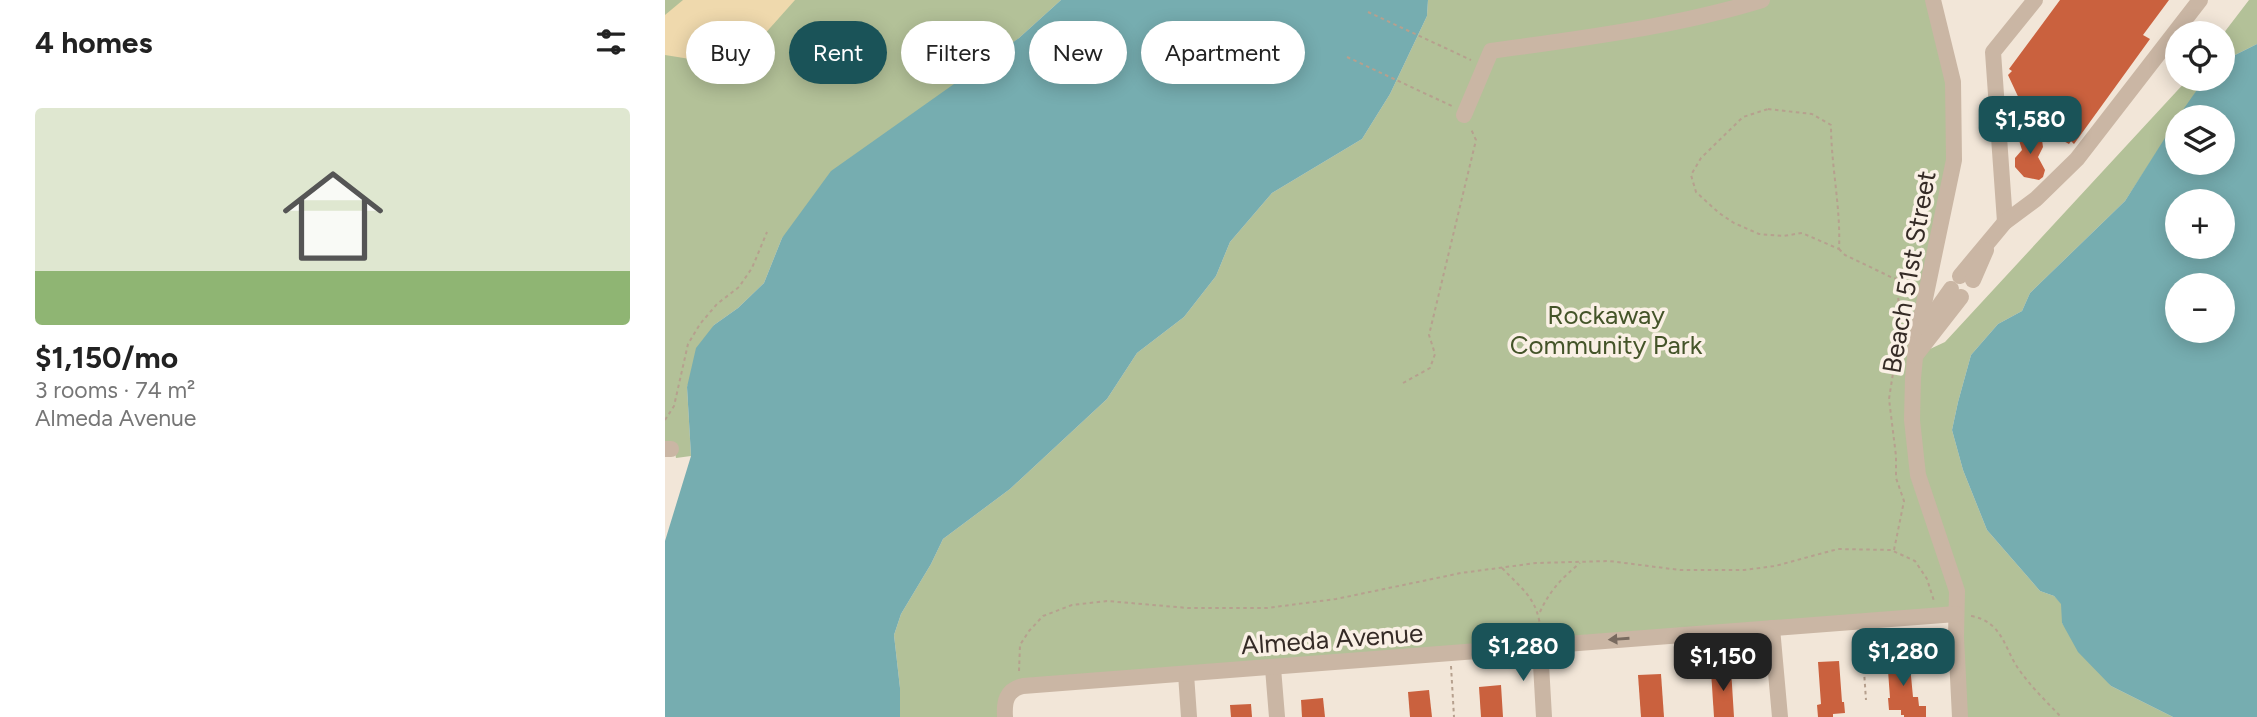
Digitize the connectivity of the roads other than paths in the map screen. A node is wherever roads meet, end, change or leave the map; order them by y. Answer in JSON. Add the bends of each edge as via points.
{"nodes":[{"id":1,"x":1762,"y":0,"type":"edge"},
{"id":2,"x":1933,"y":0,"type":"edge"},
{"id":3,"x":2035,"y":0,"type":"edge"},
{"id":4,"x":2200,"y":0,"type":"edge"},
{"id":5,"x":1464,"y":114,"type":"road end"},
{"id":6,"x":2005,"y":222,"type":"junction"},
{"id":7,"x":1961,"y":286,"type":"junction"},
{"id":8,"x":1917,"y":337,"type":"junction"},
{"id":9,"x":1915,"y":356,"type":"junction"},
{"id":10,"x":1956,"y":614,"type":"junction"},
{"id":11,"x":1772,"y":628,"type":"junction"},
{"id":12,"x":1540,"y":647,"type":"junction"},
{"id":13,"x":1273,"y":668,"type":"junction"},
{"id":14,"x":1186,"y":674,"type":"junction"},
{"id":15,"x":1005,"y":717,"type":"edge"},
{"id":16,"x":1189,"y":717,"type":"edge"},
{"id":17,"x":1277,"y":717,"type":"edge"},
{"id":18,"x":1544,"y":717,"type":"edge"},
{"id":19,"x":1780,"y":717,"type":"edge"},
{"id":20,"x":1960,"y":717,"type":"edge"}],
"edges":[{"from":1,"to":5,"type":"street","via":[[1670,24],[1491,51]]},
{"from":2,"to":8,"type":"street","name":"Beach 51st Street","via":[[1953,82],[1954,160]]},
{"from":3,"to":6,"type":"street","via":[[1993,52]]},
{"from":4,"to":6,"type":"street","via":[[2077,159]]},
{"from":6,"to":7,"type":"street","via":[[1987,247],[1977,275]]},
{"from":7,"to":8,"type":"street"},
{"from":7,"to":9,"type":"street"},
{"from":8,"to":9,"type":"street","name":"Beach 51st Street"},
{"from":9,"to":10,"type":"street","name":"Beach 51st Street","via":[[1912,420],[1916,462],[1954,582]]},
{"from":10,"to":11,"type":"street","name":"Almeda Avenue"},
{"from":10,"to":20,"type":"street","name":"Beach 51st Street"},
{"from":11,"to":12,"type":"street","name":"Almeda Avenue","one_way":true},
{"from":11,"to":19,"type":"street"},
{"from":12,"to":13,"type":"street","name":"Almeda Avenue"},
{"from":12,"to":18,"type":"street"},
{"from":13,"to":14,"type":"street","name":"Almeda Avenue"},
{"from":13,"to":17,"type":"street"},
{"from":14,"to":15,"type":"street","name":"Almeda Avenue","via":[[1013,692],[1004,704]]},
{"from":14,"to":16,"type":"street"}]}
